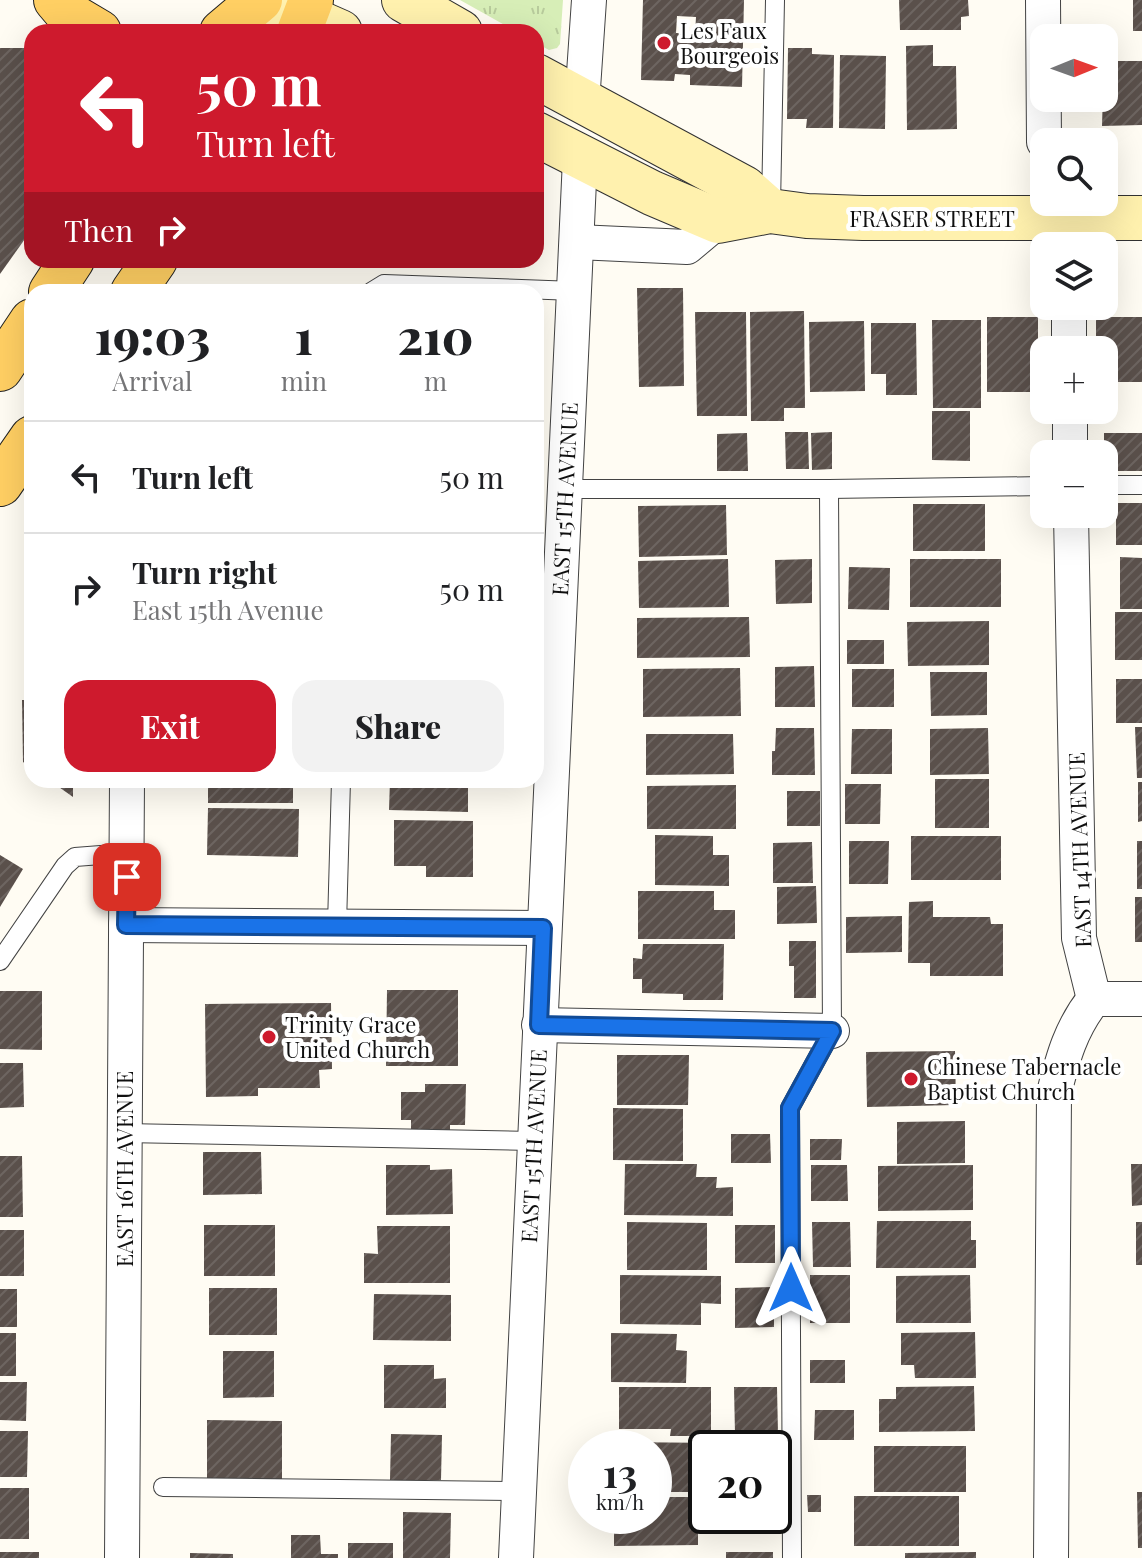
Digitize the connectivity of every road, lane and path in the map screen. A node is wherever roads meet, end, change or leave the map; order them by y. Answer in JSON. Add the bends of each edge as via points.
{"nodes":[{"id":1,"x":56,"y":0,"type":"edge"},
{"id":2,"x":404,"y":0,"type":"edge"},
{"id":3,"x":589,"y":0,"type":"edge"},
{"id":4,"x":775,"y":0,"type":"edge"},
{"id":5,"x":1043,"y":0,"type":"edge"},
{"id":6,"x":255,"y":1,"type":"edge"},
{"id":7,"x":314,"y":20,"type":"edge"},
{"id":8,"x":86,"y":24,"type":"edge"},
{"id":9,"x":231,"y":24,"type":"edge"},
{"id":10,"x":446,"y":24,"type":"edge"},
{"id":11,"x":544,"y":81,"type":"edge"},
{"id":12,"x":582,"y":103,"type":"junction"},
{"id":13,"x":1044,"y":128,"type":"edge"},
{"id":14,"x":544,"y":139,"type":"edge"},
{"id":15,"x":580,"y":159,"type":"junction"},
{"id":16,"x":770,"y":211,"type":"junction"},
{"id":17,"x":1142,"y":218,"type":"edge"},
{"id":18,"x":718,"y":221,"type":"junction"},
{"id":19,"x":1060,"y":222,"type":"edge"},
{"id":20,"x":577,"y":242,"type":"junction"},
{"id":21,"x":544,"y":290,"type":"edge"},
{"id":22,"x":575,"y":291,"type":"junction"},
{"id":23,"x":24,"y":333,"type":"edge"},
{"id":24,"x":0,"y":369,"type":"edge"},
{"id":25,"x":24,"y":450,"type":"edge"},
{"id":26,"x":0,"y":484,"type":"edge"},
{"id":27,"x":1118,"y":485,"type":"edge"},
{"id":28,"x":1142,"y":485,"type":"edge"},
{"id":29,"x":1030,"y":486,"type":"edge"},
{"id":30,"x":564,"y":489,"type":"junction"},
{"id":31,"x":829,"y":489,"type":"junction"},
{"id":32,"x":1071,"y":528,"type":"edge"},
{"id":33,"x":127,"y":788,"type":"edge"},
{"id":34,"x":341,"y":788,"type":"edge"},
{"id":35,"x":127,"y":853,"type":"junction"},
{"id":36,"x":126,"y":925,"type":"junction"},
{"id":37,"x":337,"y":925,"type":"junction"},
{"id":38,"x":543,"y":928,"type":"junction"},
{"id":39,"x":0,"y":961,"type":"edge"},
{"id":40,"x":1094,"y":999,"type":"junction"},
{"id":41,"x":1142,"y":999,"type":"edge"},
{"id":42,"x":539,"y":1025,"type":"junction"},
{"id":43,"x":832,"y":1031,"type":"junction"},
{"id":44,"x":124,"y":1133,"type":"junction"},
{"id":45,"x":533,"y":1141,"type":"junction"},
{"id":46,"x":163,"y":1487,"type":"dead end"},
{"id":47,"x":519,"y":1491,"type":"junction"},
{"id":48,"x":122,"y":1558,"type":"edge"},
{"id":49,"x":516,"y":1558,"type":"edge"},
{"id":50,"x":792,"y":1558,"type":"edge"},
{"id":51,"x":1051,"y":1558,"type":"edge"}],
"edges":[{"from":1,"to":8,"type":"main road"},
{"from":2,"to":10,"type":"street"},
{"from":3,"to":12,"type":"street"},
{"from":4,"to":16,"type":"lane"},
{"from":5,"to":13,"type":"street"},
{"from":6,"to":7,"type":"street"},
{"from":6,"to":9,"type":"main road"},
{"from":11,"to":12,"type":"street"},
{"from":12,"to":16,"type":"street","via":[[744,188]]},
{"from":14,"to":15,"type":"street"},
{"from":15,"to":18,"type":"street"},
{"from":15,"to":20,"type":"street","name":"EAST 15TH AVENUE"},
{"from":16,"to":18,"type":"street","name":"FRASER STREET"},
{"from":16,"to":19,"type":"street","name":"FRASER STREET"},
{"from":17,"to":19,"type":"street","name":"FRASER STREET"},
{"from":18,"to":20,"type":"street","via":[[687,247]]},
{"from":20,"to":22,"type":"street","name":"EAST 15TH AVENUE"},
{"from":21,"to":22,"type":"lane"},
{"from":22,"to":30,"type":"street","name":"EAST 15TH AVENUE"},
{"from":23,"to":24,"type":"main road"},
{"from":25,"to":26,"type":"main road"},
{"from":27,"to":28,"type":"lane"},
{"from":29,"to":31,"type":"lane"},
{"from":30,"to":31,"type":"lane"},
{"from":30,"to":38,"type":"street","name":"EAST 15TH AVENUE"},
{"from":31,"to":43,"type":"lane"},
{"from":32,"to":40,"type":"street","name":"EAST 14TH AVENUE","via":[[1079,938]]},
{"from":33,"to":35,"type":"street","name":"EAST 16TH AVENUE"},
{"from":34,"to":37,"type":"lane"},
{"from":35,"to":36,"type":"street","name":"EAST 16TH AVENUE"},
{"from":35,"to":39,"type":"lane","via":[[75,857]]},
{"from":36,"to":37,"type":"street"},
{"from":36,"to":44,"type":"street","name":"EAST 16TH AVENUE"},
{"from":37,"to":38,"type":"street"},
{"from":38,"to":42,"type":"street","name":"EAST 15TH AVENUE"},
{"from":40,"to":41,"type":"street"},
{"from":40,"to":51,"type":"street","via":[[1070,1037],[1054,1093]]},
{"from":42,"to":43,"type":"street"},
{"from":42,"to":45,"type":"street","name":"EAST 15TH AVENUE"},
{"from":43,"to":50,"type":"lane","via":[[790,1108]]},
{"from":44,"to":45,"type":"lane"},
{"from":44,"to":48,"type":"street","name":"EAST 16TH AVENUE"},
{"from":45,"to":47,"type":"street","name":"EAST 15TH AVENUE"},
{"from":46,"to":47,"type":"lane"},
{"from":47,"to":49,"type":"street","name":"EAST 15TH AVENUE"}]}
